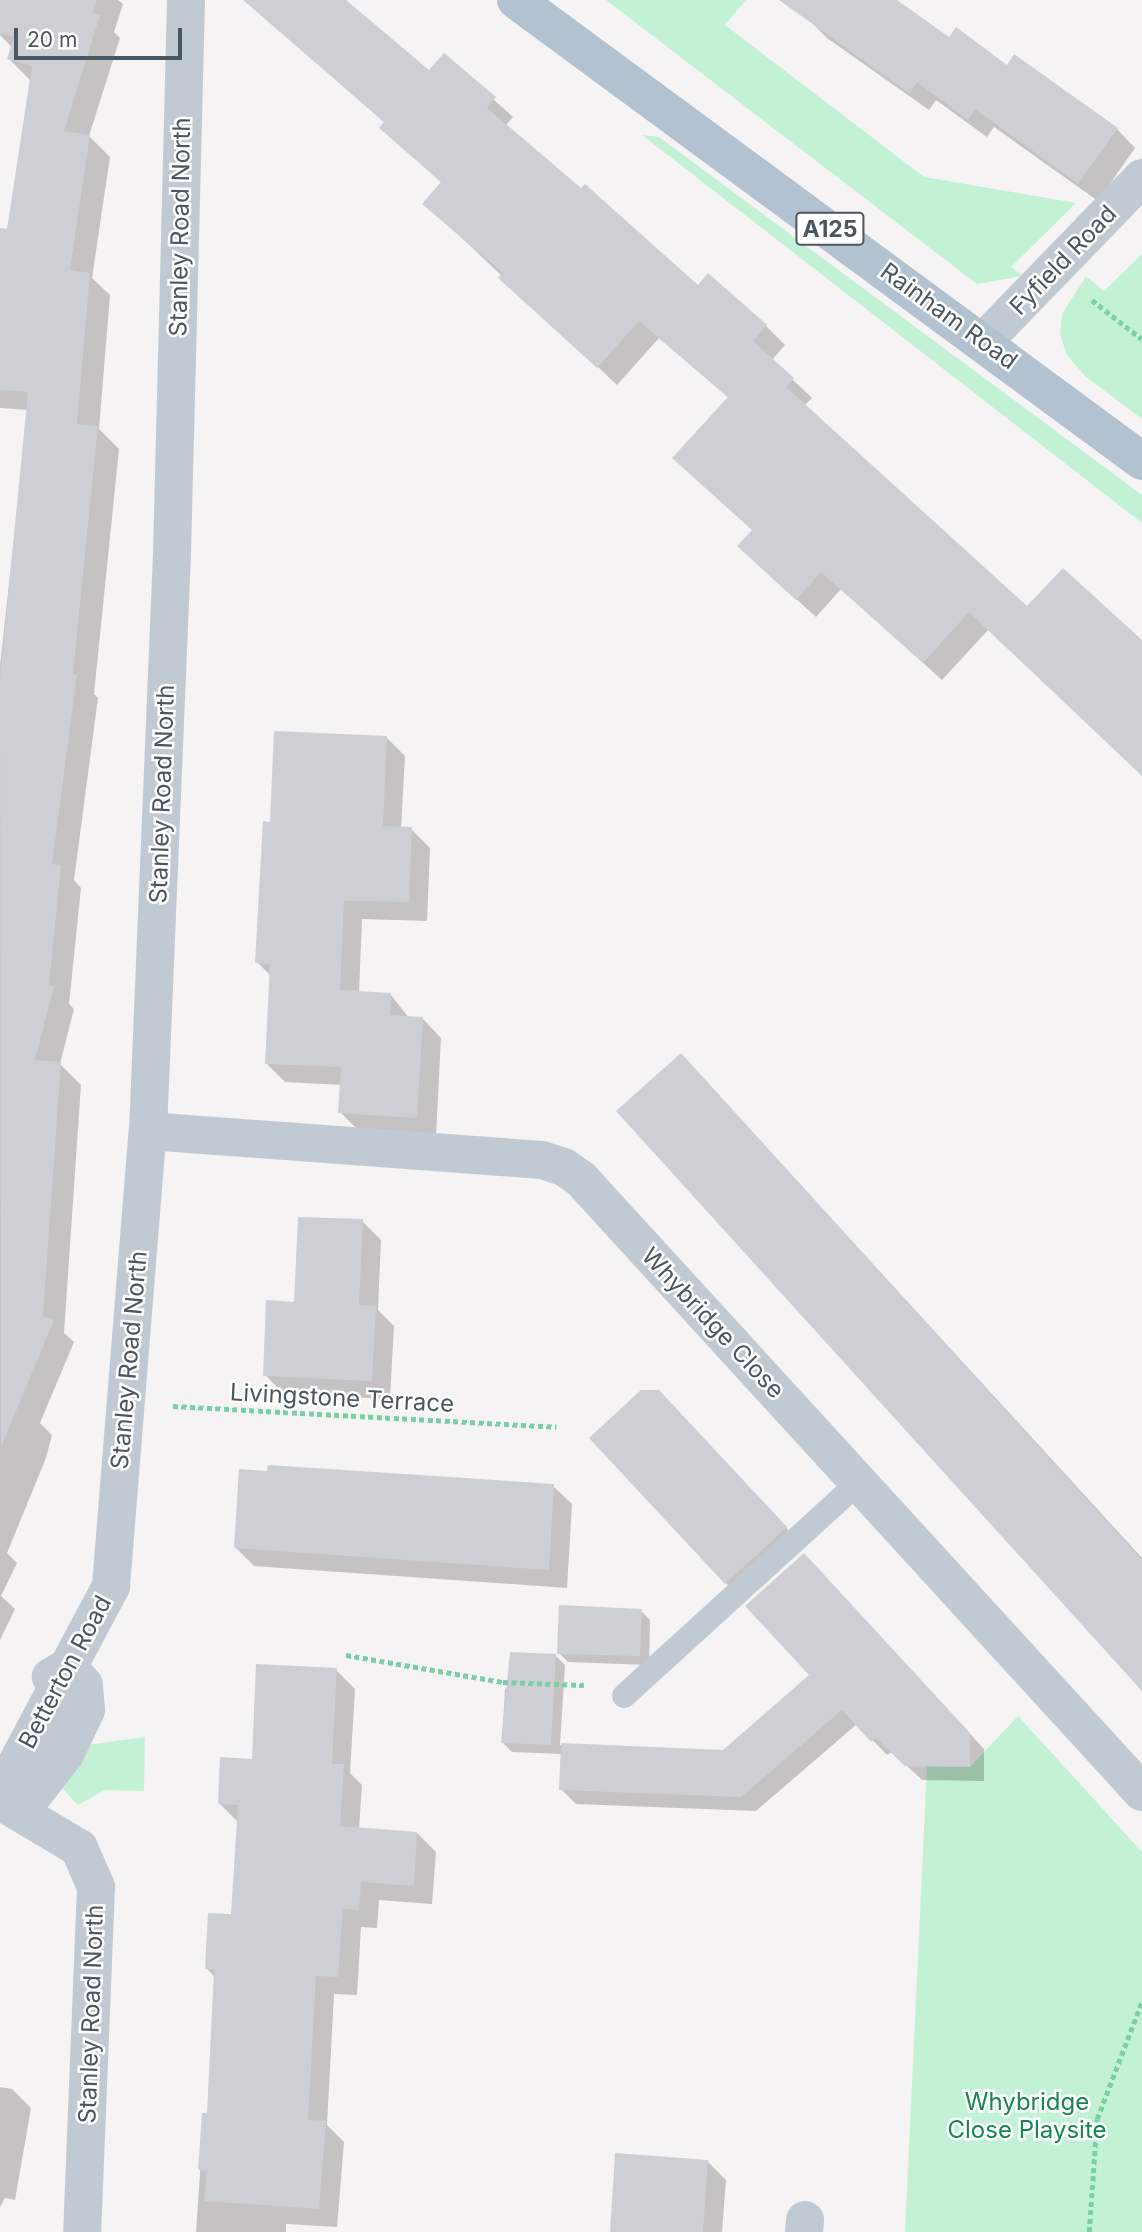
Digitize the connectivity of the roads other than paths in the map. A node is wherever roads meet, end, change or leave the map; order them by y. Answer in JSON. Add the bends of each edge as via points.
{"nodes":[{"id":1,"x":186,"y":0,"type":"edge"},
{"id":2,"x":516,"y":0,"type":"edge"},
{"id":3,"x":1142,"y":178,"type":"edge"},
{"id":4,"x":984,"y":341,"type":"junction"},
{"id":5,"x":1142,"y":461,"type":"edge"},
{"id":6,"x":148,"y":1131,"type":"junction"},
{"id":7,"x":859,"y":1482,"type":"junction"},
{"id":8,"x":111,"y":1586,"type":"joint"},
{"id":9,"x":68,"y":1667,"type":"junction"},
{"id":10,"x":631,"y":1692,"type":"road end"},
{"id":11,"x":0,"y":1756,"type":"edge"},
{"id":12,"x":1142,"y":1792,"type":"edge"},
{"id":13,"x":0,"y":1799,"type":"edge"},
{"id":14,"x":82,"y":2232,"type":"edge"}],
"edges":[{"from":1,"to":6,"type":"street","name":"Stanley Road North","via":[[172,554]]},
{"from":2,"to":4,"type":"main road","name":"Rainham Road","number":"A125"},
{"from":3,"to":4,"type":"street","name":"Fyfield Road"},
{"from":4,"to":5,"type":"main road","name":"Rainham Road","number":"A125"},
{"from":6,"to":7,"type":"street","name":"Whybridge Close","via":[[542,1160],[564,1167],[581,1179]]},
{"from":6,"to":8,"type":"street","name":"Stanley Road North"},
{"from":7,"to":10,"type":"lane"},
{"from":7,"to":12,"type":"street","name":"Whybridge Close"},
{"from":8,"to":9,"type":"street","name":"Betterton Road"},
{"from":9,"to":11,"type":"street","via":[[30,1693]]},
{"from":9,"to":13,"type":"street","name":"Betterton Road"},
{"from":13,"to":14,"type":"street","name":"Stanley Road North","via":[[79,1848],[96,1887]]}]}
